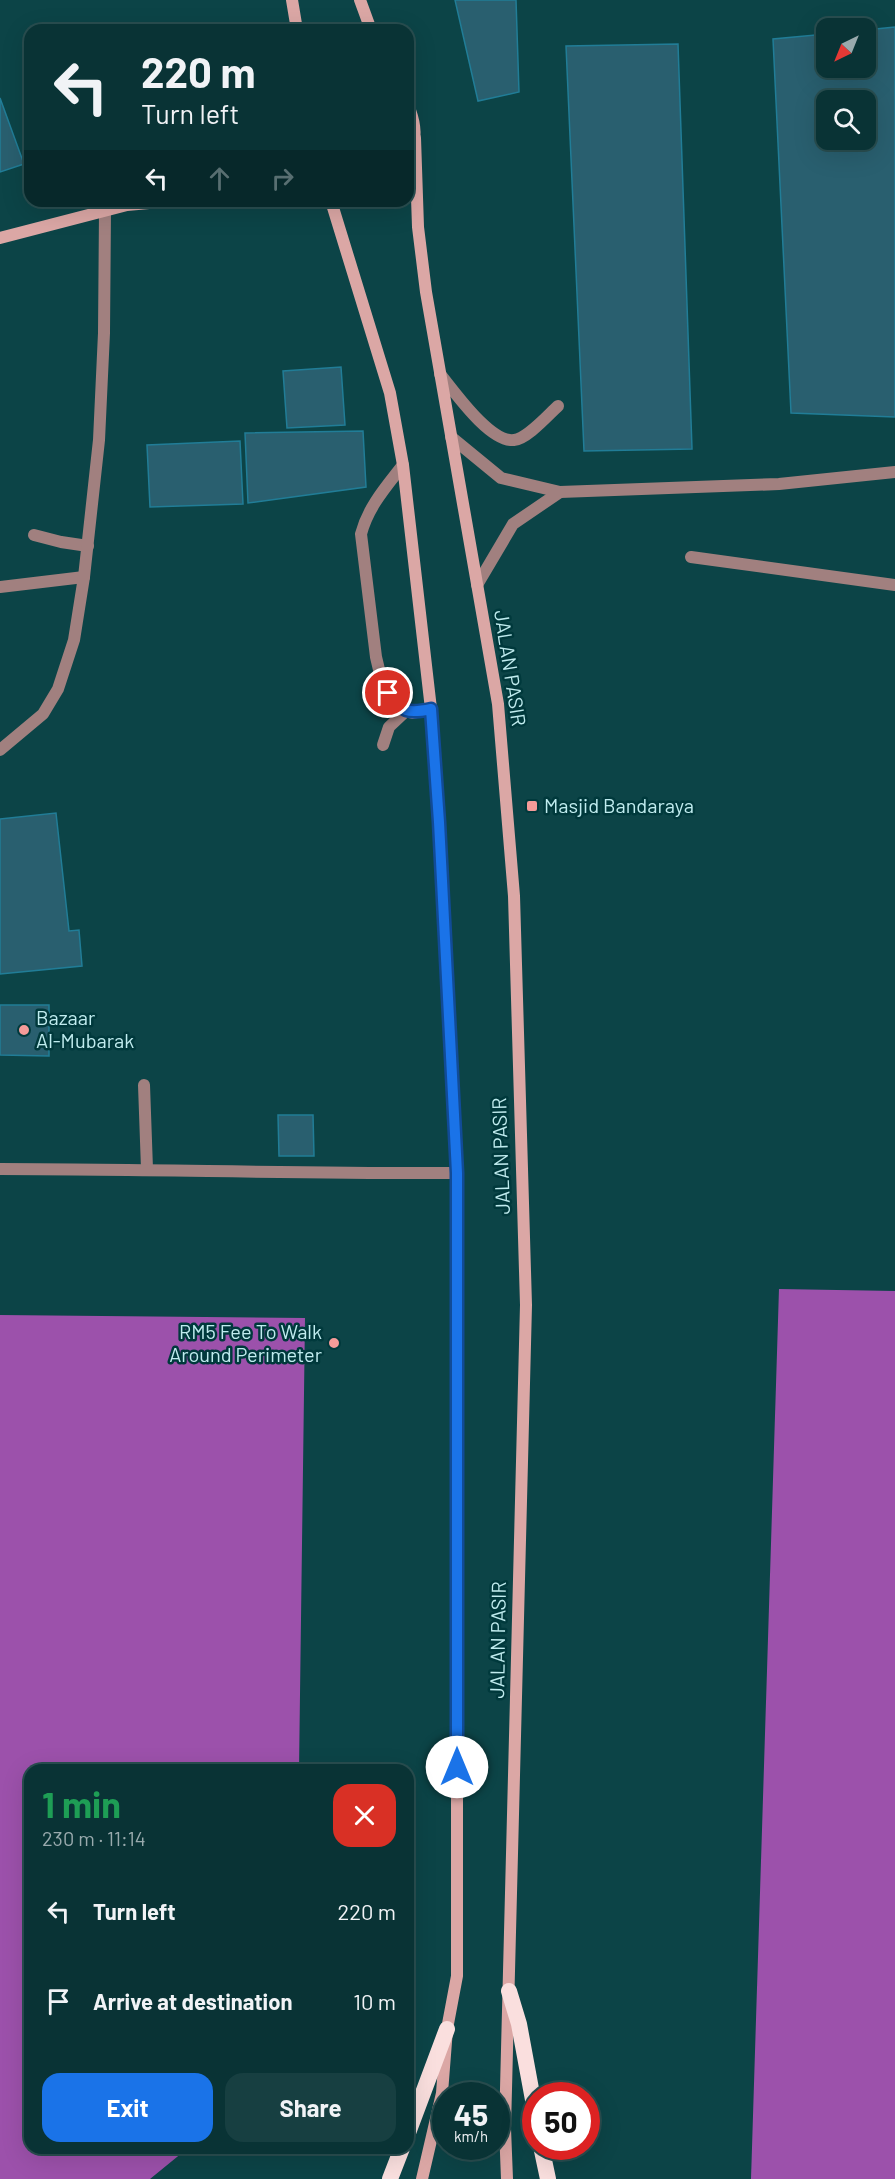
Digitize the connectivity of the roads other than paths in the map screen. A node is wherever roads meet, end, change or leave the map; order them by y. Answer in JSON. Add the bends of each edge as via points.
{"nodes":[{"id":1,"x":292,"y":0,"type":"edge"},
{"id":2,"x":360,"y":0,"type":"edge"},
{"id":3,"x":296,"y":24,"type":"edge"},
{"id":4,"x":369,"y":24,"type":"edge"},
{"id":5,"x":414,"y":138,"type":"edge"},
{"id":6,"x":118,"y":207,"type":"edge"},
{"id":7,"x":333,"y":207,"type":"edge"},
{"id":8,"x":105,"y":211,"type":"junction"},
{"id":9,"x":0,"y":238,"type":"edge"},
{"id":10,"x":440,"y":374,"type":"junction"},
{"id":11,"x":558,"y":406,"type":"dead end"},
{"id":12,"x":451,"y":437,"type":"junction"},
{"id":13,"x":403,"y":465,"type":"junction"},
{"id":14,"x":895,"y":472,"type":"edge"},
{"id":15,"x":560,"y":492,"type":"junction"},
{"id":16,"x":34,"y":535,"type":"dead end"},
{"id":17,"x":88,"y":546,"type":"junction"},
{"id":18,"x":691,"y":557,"type":"dead end"},
{"id":19,"x":84,"y":577,"type":"junction"},
{"id":20,"x":477,"y":585,"type":"junction"},
{"id":21,"x":895,"y":585,"type":"edge"},
{"id":22,"x":0,"y":587,"type":"edge"},
{"id":23,"x":431,"y":709,"type":"junction"},
{"id":24,"x":406,"y":711,"type":"junction"},
{"id":25,"x":383,"y":744,"type":"dead end"},
{"id":26,"x":0,"y":750,"type":"edge"},
{"id":27,"x":144,"y":1085,"type":"dead end"},
{"id":28,"x":0,"y":1169,"type":"edge"},
{"id":29,"x":147,"y":1169,"type":"junction"},
{"id":30,"x":457,"y":1173,"type":"junction"},
{"id":31,"x":508,"y":1991,"type":"junction"},
{"id":32,"x":447,"y":2030,"type":"junction"},
{"id":33,"x":530,"y":2082,"type":"edge"},
{"id":34,"x":414,"y":2117,"type":"edge"},
{"id":35,"x":400,"y":2154,"type":"edge"},
{"id":36,"x":544,"y":2160,"type":"edge"},
{"id":37,"x":390,"y":2179,"type":"edge"},
{"id":38,"x":422,"y":2179,"type":"edge"},
{"id":39,"x":507,"y":2179,"type":"edge"},
{"id":40,"x":548,"y":2179,"type":"edge"}],
"edges":[{"from":1,"to":3,"type":"main road"},
{"from":2,"to":4,"type":"main road"},
{"from":5,"to":10,"type":"main road","name":"JALAN PASIR","via":[[418,227]]},
{"from":6,"to":8,"type":"main road"},
{"from":7,"to":13,"type":"main road","name":"JALAN PASIR","via":[[390,393]]},
{"from":8,"to":9,"type":"main road"},
{"from":8,"to":17,"type":"street","via":[[105,333]]},
{"from":10,"to":11,"type":"street","via":[[475,418],[502,438],[514,440],[524,436]]},
{"from":10,"to":12,"type":"main road","name":"JALAN PASIR"},
{"from":12,"to":15,"type":"street","via":[[501,478]]},
{"from":12,"to":20,"type":"main road","name":"JALAN PASIR"},
{"from":13,"to":23,"type":"main road","name":"JALAN PASIR"},
{"from":13,"to":24,"type":"street","via":[[370,510],[361,534],[381,678],[388,693]]},
{"from":14,"to":15,"type":"street","via":[[779,484]]},
{"from":15,"to":20,"type":"street","via":[[513,524]]},
{"from":16,"to":17,"type":"street"},
{"from":17,"to":19,"type":"street"},
{"from":18,"to":21,"type":"street"},
{"from":19,"to":22,"type":"street"},
{"from":19,"to":26,"type":"street","via":[[74,640],[58,689],[43,714]]},
{"from":20,"to":31,"type":"main road","name":"JALAN PASIR","via":[[498,704],[514,896],[526,1305]]},
{"from":23,"to":24,"type":"street"},
{"from":23,"to":30,"type":"main road","name":"JALAN PASIR"},
{"from":24,"to":25,"type":"street","via":[[389,727]]},
{"from":27,"to":29,"type":"street"},
{"from":28,"to":29,"type":"street"},
{"from":29,"to":30,"type":"street"},
{"from":30,"to":32,"type":"main road","name":"JALAN PASIR","via":[[457,1976]]},
{"from":31,"to":33,"type":"highway","via":[[519,2024]]},
{"from":31,"to":39,"type":"main road","name":"JALAN PASIR"},
{"from":32,"to":34,"type":"highway"},
{"from":32,"to":38,"type":"main road","name":"JALAN PASIR","via":[[442,2093]]},
{"from":35,"to":37,"type":"highway"},
{"from":36,"to":40,"type":"highway"}]}
